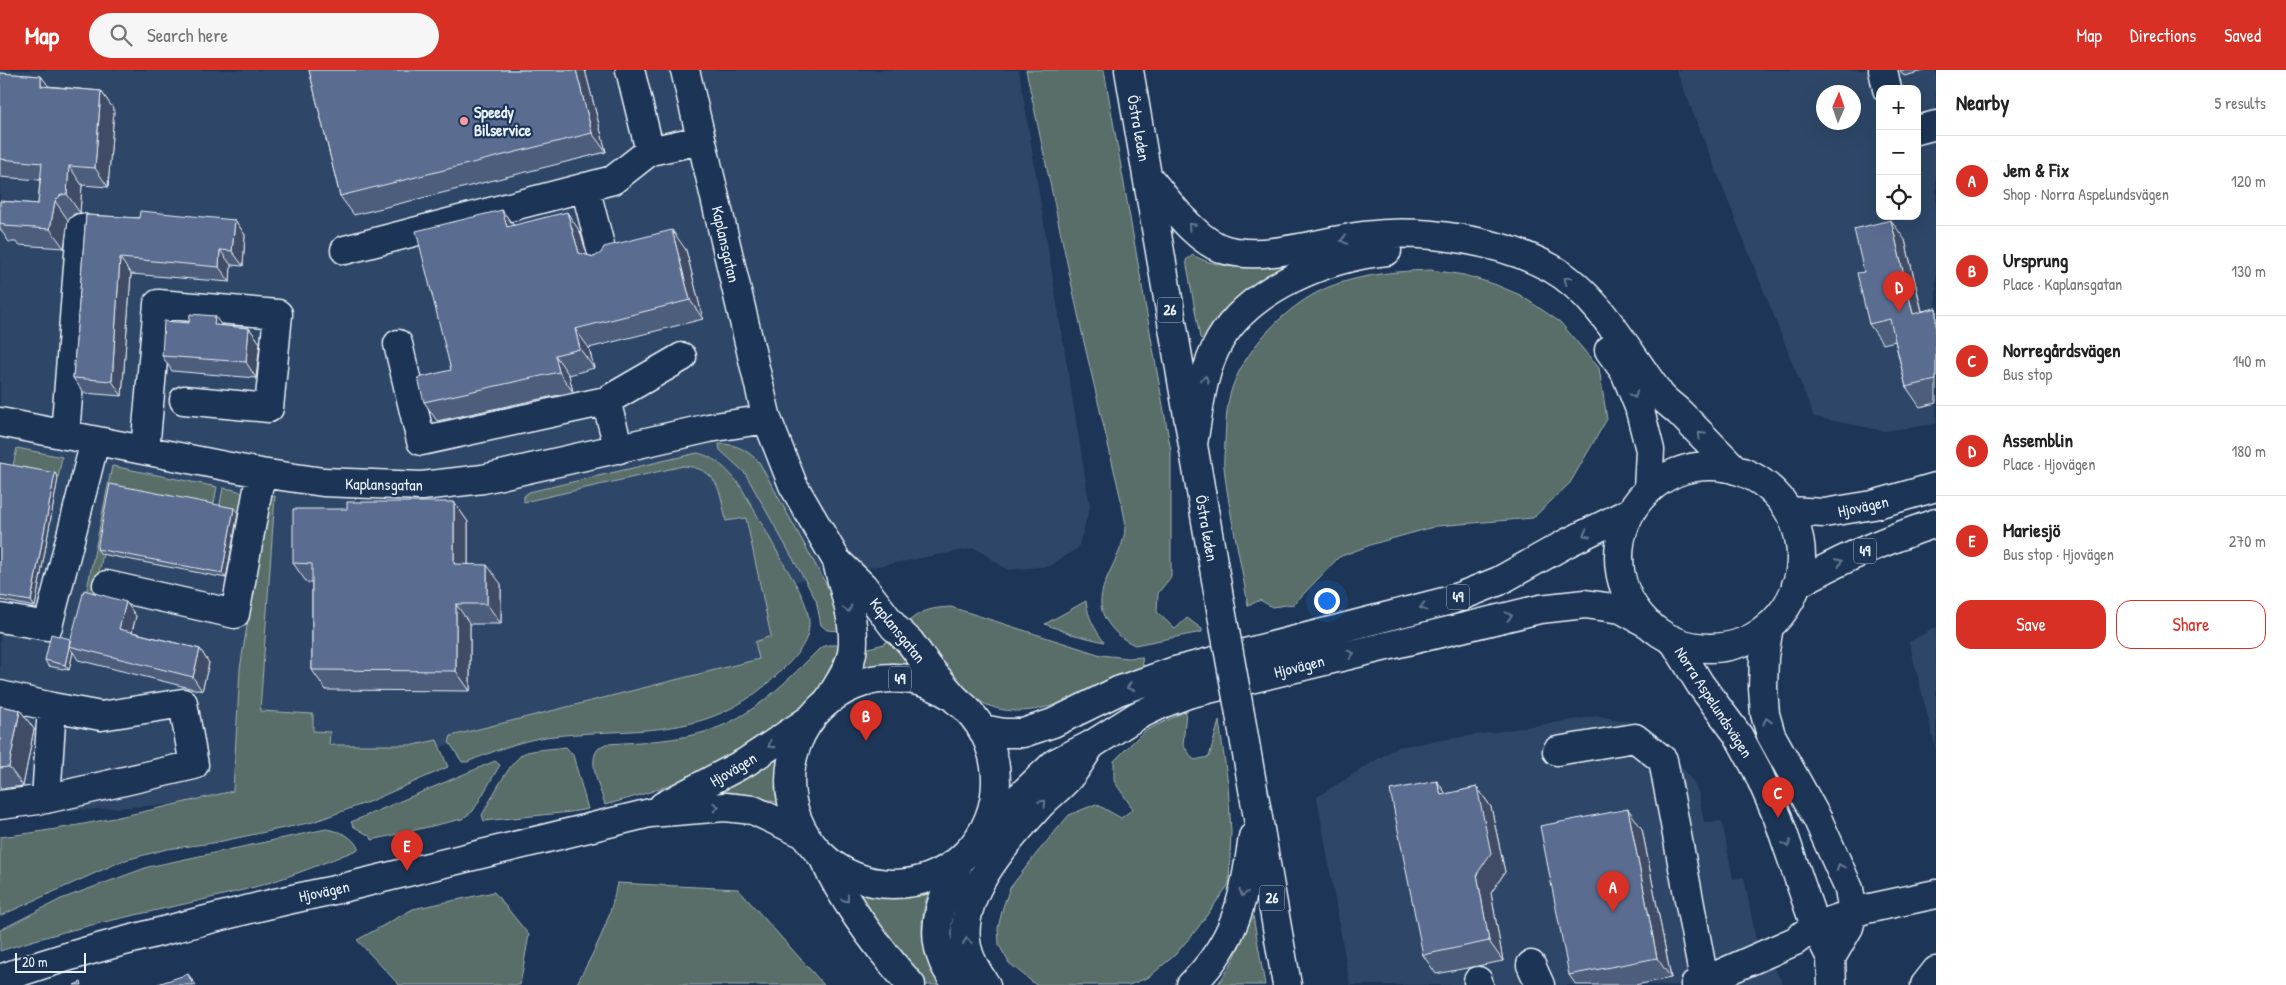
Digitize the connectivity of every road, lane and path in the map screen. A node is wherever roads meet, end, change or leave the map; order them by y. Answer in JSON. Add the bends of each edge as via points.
{"nodes":[{"id":1,"x":630,"y":70,"type":"edge"},
{"id":2,"x":685,"y":70,"type":"edge"},
{"id":3,"x":1129,"y":70,"type":"edge"},
{"id":4,"x":1882,"y":70,"type":"edge"},
{"id":5,"x":1886,"y":85,"type":"edge"},
{"id":6,"x":1936,"y":125,"type":"edge"},
{"id":7,"x":1921,"y":129,"type":"edge"},
{"id":8,"x":701,"y":140,"type":"junction"},
{"id":9,"x":650,"y":151,"type":"junction"},
{"id":10,"x":1148,"y":176,"type":"junction"},
{"id":11,"x":584,"y":187,"type":"junction"},
{"id":12,"x":81,"y":228,"type":"dead end"},
{"id":13,"x":345,"y":250,"type":"dead end"},
{"id":14,"x":604,"y":261,"type":"edge"},
{"id":15,"x":398,"y":344,"type":"dead end"},
{"id":16,"x":682,"y":357,"type":"dead end"},
{"id":17,"x":184,"y":400,"type":"dead end"},
{"id":18,"x":606,"y":401,"type":"junction"},
{"id":19,"x":767,"y":419,"type":"junction"},
{"id":20,"x":0,"y":422,"type":"edge"},
{"id":21,"x":64,"y":435,"type":"junction"},
{"id":22,"x":95,"y":441,"type":"junction"},
{"id":23,"x":1193,"y":444,"type":"junction"},
{"id":24,"x":145,"y":450,"type":"junction"},
{"id":25,"x":619,"y":450,"type":"junction"},
{"id":26,"x":1736,"y":470,"type":"junction"},
{"id":27,"x":261,"y":473,"type":"junction"},
{"id":28,"x":1936,"y":487,"type":"edge"},
{"id":29,"x":1648,"y":490,"type":"junction"},
{"id":30,"x":1789,"y":511,"type":"junction"},
{"id":31,"x":1630,"y":512,"type":"junction"},
{"id":32,"x":1936,"y":523,"type":"edge"},
{"id":33,"x":837,"y":561,"type":"junction"},
{"id":34,"x":107,"y":585,"type":"dead end"},
{"id":35,"x":1796,"y":585,"type":"junction"},
{"id":36,"x":0,"y":618,"type":"edge"},
{"id":37,"x":1650,"y":625,"type":"junction"},
{"id":38,"x":1768,"y":626,"type":"junction"},
{"id":39,"x":1673,"y":640,"type":"junction"},
{"id":40,"x":0,"y":694,"type":"edge"},
{"id":41,"x":957,"y":701,"type":"junction"},
{"id":42,"x":52,"y":707,"type":"junction"},
{"id":43,"x":820,"y":710,"type":"junction"},
{"id":44,"x":982,"y":729,"type":"junction"},
{"id":45,"x":1091,"y":745,"type":"junction"},
{"id":46,"x":1557,"y":751,"type":"dead end"},
{"id":47,"x":46,"y":799,"type":"junction"},
{"id":48,"x":0,"y":805,"type":"edge"},
{"id":49,"x":1256,"y":810,"type":"junction"},
{"id":50,"x":650,"y":813,"type":"junction"},
{"id":51,"x":984,"y":830,"type":"junction"},
{"id":52,"x":804,"y":834,"type":"junction"},
{"id":53,"x":822,"y":857,"type":"junction"},
{"id":54,"x":960,"y":860,"type":"junction"},
{"id":55,"x":1936,"y":894,"type":"edge"},
{"id":56,"x":1853,"y":913,"type":"junction"},
{"id":57,"x":1815,"y":926,"type":"junction"},
{"id":58,"x":1831,"y":958,"type":"junction"},
{"id":59,"x":1936,"y":971,"type":"edge"},
{"id":60,"x":0,"y":979,"type":"edge"},
{"id":61,"x":1700,"y":983,"type":"edge"},
{"id":62,"x":911,"y":985,"type":"edge"},
{"id":63,"x":957,"y":985,"type":"edge"},
{"id":64,"x":986,"y":985,"type":"edge"},
{"id":65,"x":1191,"y":985,"type":"edge"},
{"id":66,"x":1287,"y":985,"type":"edge"},
{"id":67,"x":1832,"y":985,"type":"edge"},
{"id":68,"x":1925,"y":985,"type":"edge"}],
"edges":[{"from":1,"to":9,"type":"main road"},
{"from":2,"to":8,"type":"main road","name":"Kaplansgatan"},
{"from":3,"to":10,"type":"main road","name":"Östra leden","number":"26"},
{"from":4,"to":5,"type":"main road"},
{"from":6,"to":7,"type":"main road"},
{"from":8,"to":9,"type":"main road"},
{"from":8,"to":19,"type":"main road","name":"Kaplansgatan"},
{"from":9,"to":11,"type":"main road","via":[[613,180]]},
{"from":10,"to":23,"type":"main road","name":"Östra leden","number":"26"},
{"from":26,"to":10,"type":"main road","one_way":true,"via":[[1662,397],[1590,298],[1552,268],[1510,251],[1459,238],[1402,234],[1364,236],[1253,253],[1226,250],[1204,240]]},
{"from":11,"to":13,"type":"main road"},
{"from":11,"to":14,"type":"main road"},
{"from":12,"to":21,"type":"main road"},
{"from":15,"to":18,"type":"main road","via":[[421,441]]},
{"from":16,"to":18,"type":"main road"},
{"from":17,"to":24,"type":"main road","via":[[269,408],[278,314],[158,304]]},
{"from":18,"to":25,"type":"main road"},
{"from":19,"to":25,"type":"main road","name":"Kaplansgatan","via":[[709,428]]},
{"from":19,"to":33,"type":"main road","name":"Kaplansgatan","via":[[793,485]]},
{"from":20,"to":21,"type":"main road","name":"Kaplansgatan"},
{"from":21,"to":22,"type":"main road","name":"Kaplansgatan"},
{"from":22,"to":24,"type":"main road","name":"Kaplansgatan"},
{"from":22,"to":36,"type":"main road","via":[[48,626]]},
{"from":23,"to":29,"type":"main road","one_way":true,"via":[[1208,368],[1220,341],[1235,319],[1255,301],[1280,284],[1310,270],[1367,253],[1400,250],[1455,253],[1504,267],[1539,282],[1575,308],[1602,341],[1625,372],[1639,407],[1650,450]]},
{"from":23,"to":49,"type":"main road","name":"Östra leden","number":"26","bridge":true},
{"from":24,"to":27,"type":"main road","name":"Kaplansgatan"},
{"from":25,"to":27,"type":"main road","name":"Kaplansgatan","via":[[482,479],[422,486],[323,482]]},
{"from":26,"to":29,"type":"main road","number":"49","via":[[1713,466],[1689,468],[1667,476]]},
{"from":26,"to":30,"type":"main road","number":"49","via":[[1757,479],[1775,493]]},
{"from":27,"to":34,"type":"main road","via":[[235,614]]},
{"from":28,"to":30,"type":"main road","name":"Hjovägen","via":[[1873,505],[1824,514]]},
{"from":29,"to":31,"type":"main road","number":"49"},
{"from":30,"to":35,"type":"main road","number":"49","via":[[1798,534],[1801,560]]},
{"from":31,"to":37,"type":"main road","number":"49","via":[[1619,552],[1623,584],[1634,607]]},
{"from":31,"to":44,"type":"main road","name":"Hjovägen","number":"49","one_way":true,"via":[[1499,581],[1451,600],[1176,671],[1023,733]]},
{"from":35,"to":32,"type":"main road","number":"49","one_way":true,"via":[[1907,532]]},
{"from":33,"to":41,"type":"main road","name":"Kaplansgatan","via":[[863,586]]},
{"from":33,"to":43,"type":"main road","name":"Kaplansgatan","one_way":true,"via":[[852,620],[852,653],[847,668]]},
{"from":35,"to":38,"type":"main road","number":"49","via":[[1786,607]]},
{"from":37,"to":39,"type":"main road","number":"49"},
{"from":45,"to":37,"type":"main road","name":"Hjovägen","number":"49","one_way":true,"via":[[1137,716],[1188,694],[1540,609],[1585,604],[1622,609]]},
{"from":38,"to":39,"type":"main road","number":"49","via":[[1747,640],[1723,647],[1698,647]]},
{"from":56,"to":38,"type":"main road","name":"Norra Aspelundsvägen","one_way":true,"via":[[1849,889],[1839,864],[1805,794],[1771,735],[1763,688]]},
{"from":39,"to":57,"type":"main road","name":"Norra Aspelundsvägen","one_way":true,"via":[[1700,684],[1738,735],[1757,770],[1778,818]]},
{"from":40,"to":42,"type":"main road"},
{"from":41,"to":43,"type":"main road","number":"49","via":[[938,688],[893,678],[870,681],[848,689]]},
{"from":41,"to":44,"type":"main road","number":"49"},
{"from":42,"to":47,"type":"main road"},
{"from":42,"to":47,"type":"main road","via":[[101,716],[183,703],[194,765]]},
{"from":43,"to":50,"type":"main road","name":"Hjovägen","one_way":true,"via":[[746,762]]},
{"from":43,"to":52,"type":"main road","number":"49","via":[[801,735],[793,754],[790,775],[794,808]]},
{"from":44,"to":51,"type":"main road","via":[[991,747],[996,788],[993,808]]},
{"from":45,"to":51,"type":"main road","name":"Hjovägen","number":"49","via":[[1054,764]]},
{"from":64,"to":45,"type":"main road","one_way":true,"via":[[977,973],[967,948],[966,919],[975,891],[1002,851],[1070,776]]},
{"from":46,"to":61,"type":"main road","via":[[1635,738],[1663,760]]},
{"from":47,"to":48,"type":"main road"},
{"from":49,"to":65,"type":"main road","one_way":true,"via":[[1247,880],[1233,926],[1210,966]]},
{"from":49,"to":66,"type":"main road","name":"Östra leden","number":"26"},
{"from":50,"to":52,"type":"main road","name":"Hjovägen","one_way":true,"via":[[725,807],[753,810]]},
{"from":50,"to":60,"type":"main road","name":"Hjovägen","via":[[107,945]]},
{"from":51,"to":54,"type":"main road"},
{"from":52,"to":53,"type":"main road","number":"49"},
{"from":53,"to":54,"type":"main road","via":[[859,879],[880,884],[923,880]]},
{"from":53,"to":62,"type":"main road","number":"49","one_way":true,"via":[[835,884]]},
{"from":54,"to":63,"type":"main road","via":[[943,896],[936,929],[942,961]]},
{"from":55,"to":56,"type":"main road"},
{"from":56,"to":57,"type":"main road"},
{"from":56,"to":58,"type":"main road","via":[[1849,927]]},
{"from":57,"to":58,"type":"main road","name":"Norra Aspelundsvägen"},
{"from":57,"to":61,"type":"main road","via":[[1796,941]]},
{"from":58,"to":67,"type":"main road","name":"Norra Aspelundsvägen"},
{"from":59,"to":68,"type":"main road"}]}
